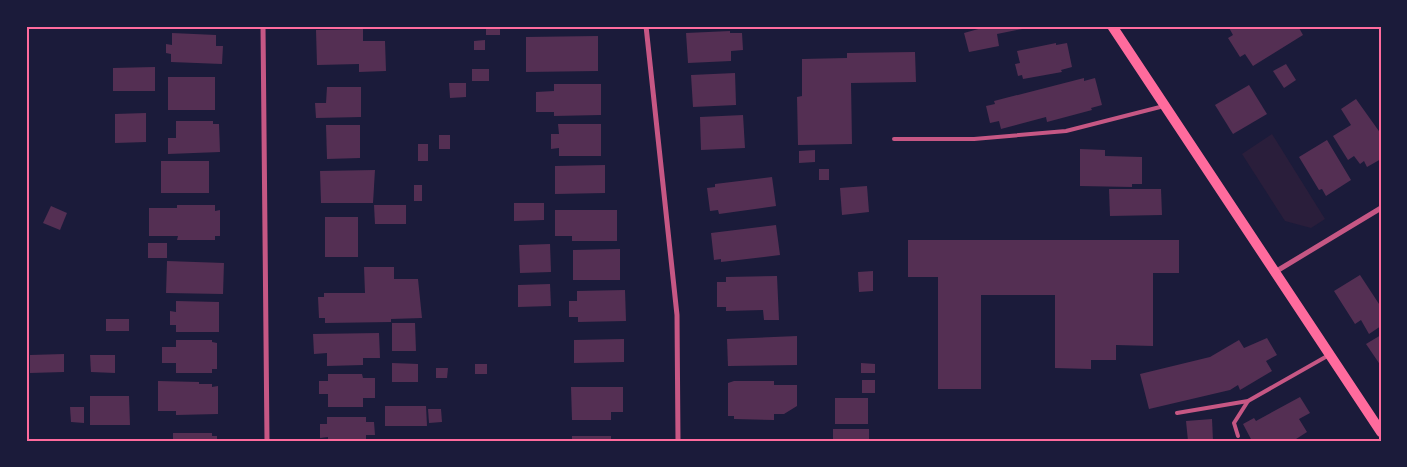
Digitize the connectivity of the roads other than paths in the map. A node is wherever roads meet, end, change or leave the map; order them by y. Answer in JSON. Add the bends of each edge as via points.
{"nodes":[{"id":1,"x":263,"y":26,"type":"edge"},
{"id":2,"x":646,"y":26,"type":"edge"},
{"id":3,"x":1112,"y":26,"type":"edge"},
{"id":4,"x":1164,"y":106,"type":"junction"},
{"id":5,"x":894,"y":139,"type":"dead end"},
{"id":6,"x":1381,"y":208,"type":"edge"},
{"id":7,"x":1274,"y":272,"type":"junction"},
{"id":8,"x":1329,"y":355,"type":"junction"},
{"id":9,"x":1248,"y":400,"type":"junction"},
{"id":10,"x":1176,"y":413,"type":"dead end"},
{"id":11,"x":1381,"y":432,"type":"edge"},
{"id":12,"x":1238,"y":436,"type":"dead end"},
{"id":13,"x":267,"y":441,"type":"edge"},
{"id":14,"x":678,"y":441,"type":"edge"}],
"edges":[{"from":1,"to":13,"type":"street"},
{"from":2,"to":14,"type":"street","via":[[676,315]]},
{"from":3,"to":4,"type":"main road"},
{"from":4,"to":5,"type":"lane","via":[[1066,131],[974,139]]},
{"from":4,"to":7,"type":"main road"},
{"from":6,"to":7,"type":"street"},
{"from":7,"to":8,"type":"main road"},
{"from":8,"to":9,"type":"lane"},
{"from":8,"to":11,"type":"main road"},
{"from":9,"to":10,"type":"lane"},
{"from":9,"to":12,"type":"lane","via":[[1234,423]]}]}
